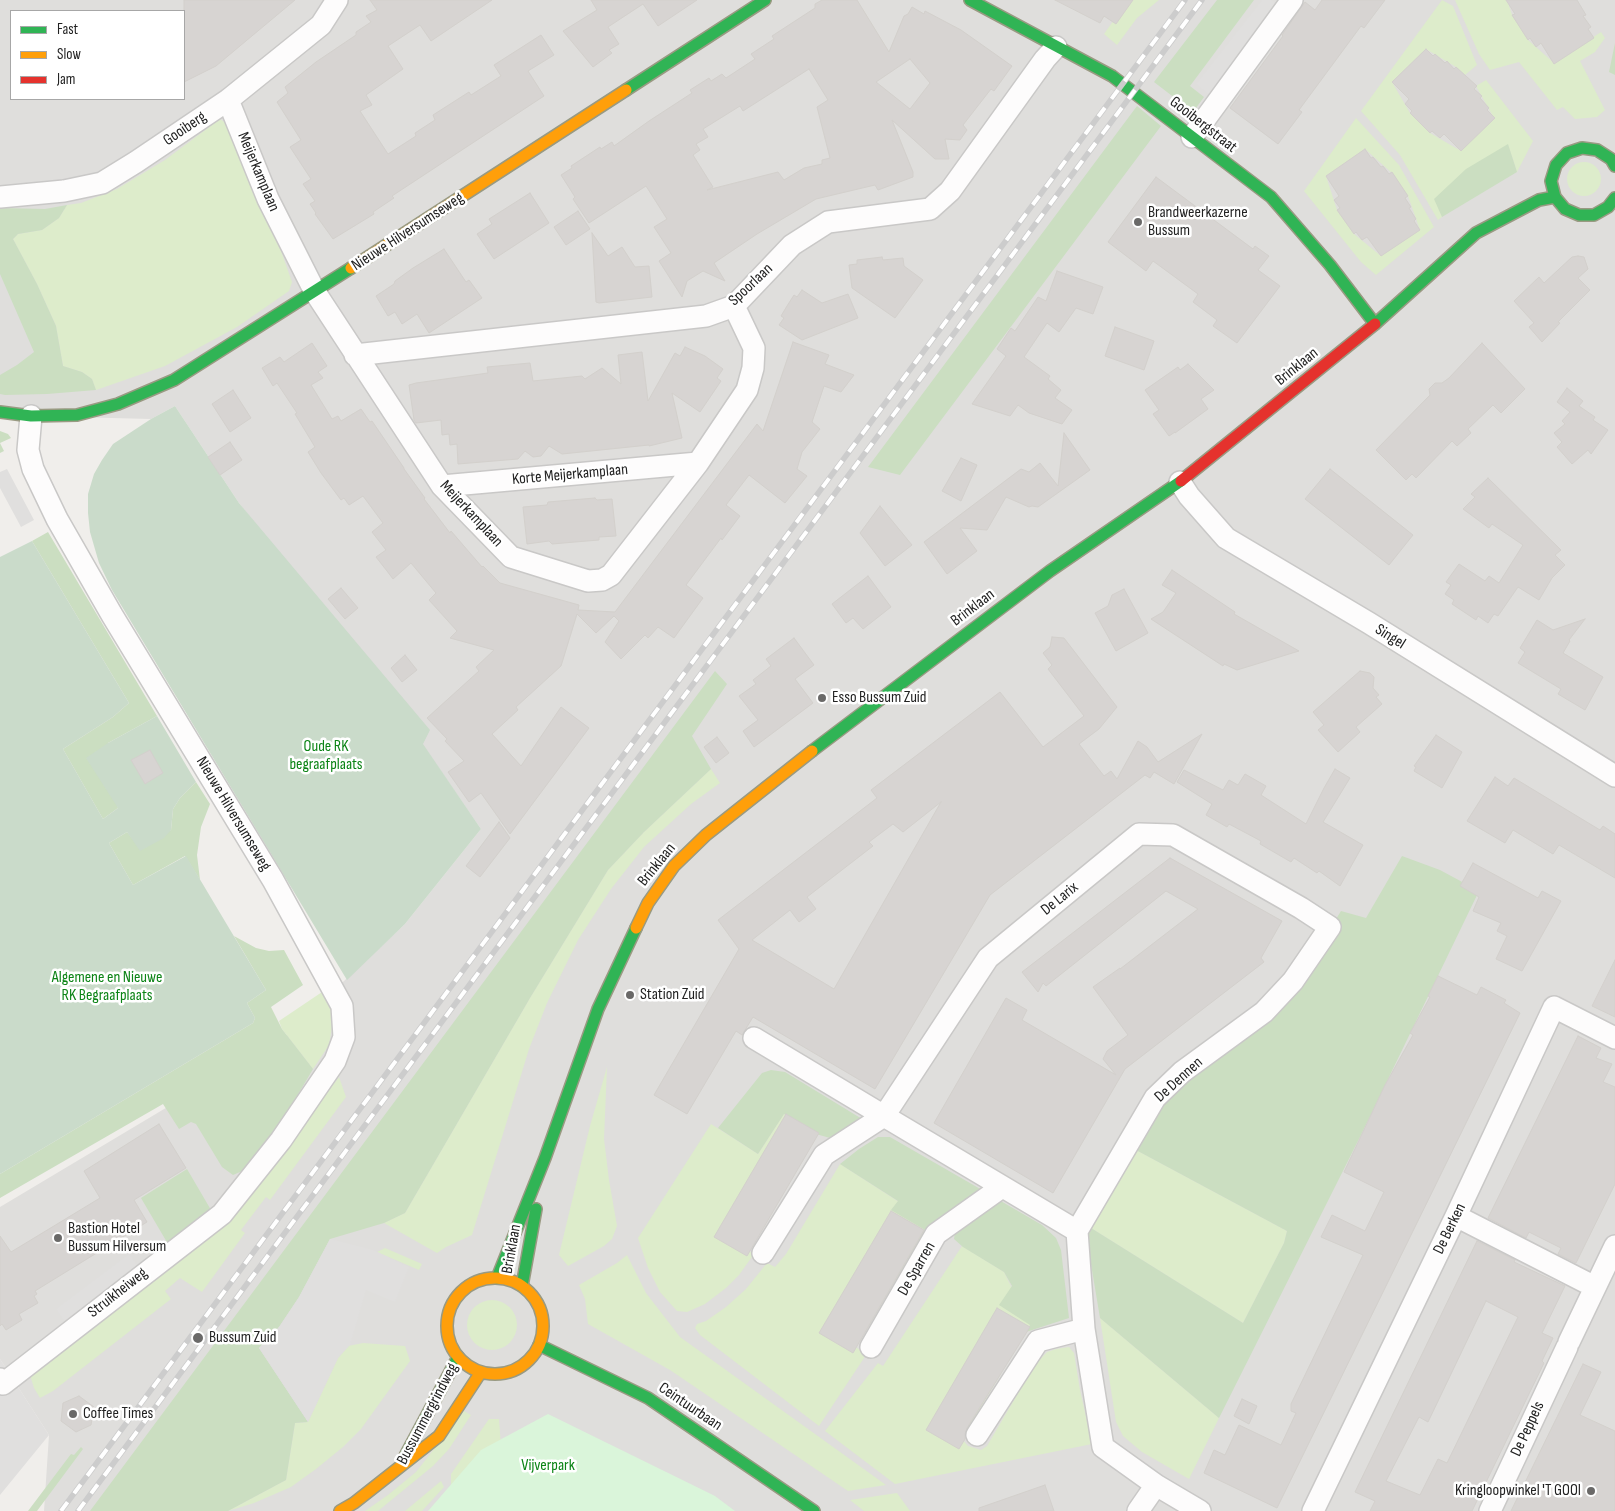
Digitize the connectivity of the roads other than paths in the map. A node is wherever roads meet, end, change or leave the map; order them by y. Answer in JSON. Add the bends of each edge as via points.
{"nodes":[{"id":1,"x":337,"y":0,"type":"edge"},
{"id":2,"x":765,"y":0,"type":"edge"},
{"id":3,"x":970,"y":0,"type":"edge"},
{"id":4,"x":1292,"y":0,"type":"edge"},
{"id":5,"x":1056,"y":47,"type":"junction"},
{"id":6,"x":228,"y":100,"type":"junction"},
{"id":7,"x":1192,"y":137,"type":"junction"},
{"id":8,"x":1614,"y":160,"type":"edge"},
{"id":9,"x":0,"y":197,"type":"edge"},
{"id":10,"x":1555,"y":197,"type":"junction"},
{"id":11,"x":1613,"y":205,"type":"edge"},
{"id":12,"x":315,"y":292,"type":"junction"},
{"id":13,"x":734,"y":306,"type":"junction"},
{"id":14,"x":1376,"y":324,"type":"junction"},
{"id":15,"x":355,"y":355,"type":"junction"},
{"id":16,"x":0,"y":412,"type":"edge"},
{"id":17,"x":31,"y":416,"type":"junction"},
{"id":18,"x":698,"y":463,"type":"junction"},
{"id":19,"x":1180,"y":482,"type":"junction"},
{"id":20,"x":442,"y":486,"type":"junction"},
{"id":21,"x":1615,"y":776,"type":"edge"},
{"id":22,"x":1301,"y":908,"type":"joint"},
{"id":23,"x":754,"y":1038,"type":"dead end"},
{"id":24,"x":1615,"y":1038,"type":"edge"},
{"id":25,"x":884,"y":1116,"type":"junction"},
{"id":26,"x":545,"y":1158,"type":"junction"},
{"id":27,"x":1002,"y":1186,"type":"junction"},
{"id":28,"x":232,"y":1201,"type":"joint"},
{"id":29,"x":1456,"y":1216,"type":"junction"},
{"id":30,"x":1078,"y":1231,"type":"junction"},
{"id":31,"x":1615,"y":1246,"type":"edge"},
{"id":32,"x":763,"y":1253,"type":"dead end"},
{"id":33,"x":496,"y":1278,"type":"junction"},
{"id":34,"x":522,"y":1286,"type":"junction"},
{"id":35,"x":1595,"y":1287,"type":"junction"},
{"id":36,"x":1084,"y":1329,"type":"junction"},
{"id":37,"x":539,"y":1344,"type":"junction"},
{"id":38,"x":871,"y":1348,"type":"dead end"},
{"id":39,"x":458,"y":1357,"type":"junction"},
{"id":40,"x":480,"y":1372,"type":"junction"},
{"id":41,"x":2,"y":1382,"type":"edge"},
{"id":42,"x":977,"y":1435,"type":"dead end"},
{"id":43,"x":397,"y":1470,"type":"junction"},
{"id":44,"x":1156,"y":1485,"type":"junction"},
{"id":45,"x":340,"y":1511,"type":"edge"},
{"id":46,"x":814,"y":1511,"type":"edge"},
{"id":47,"x":1138,"y":1511,"type":"edge"},
{"id":48,"x":1200,"y":1511,"type":"edge"},
{"id":49,"x":1314,"y":1511,"type":"edge"},
{"id":50,"x":1490,"y":1511,"type":"edge"}],
"edges":[{"from":1,"to":6,"type":"street","name":"Gooiberg","via":[[321,25]]},
{"from":2,"to":12,"type":"main road","name":"Nieuwe Hilversumseweg"},
{"from":3,"to":5,"type":"main road","name":"Gooibergstraat"},
{"from":4,"to":7,"type":"street"},
{"from":5,"to":7,"type":"main road","name":"Gooibergstraat","via":[[1112,76]]},
{"from":5,"to":13,"type":"street","name":"Spoorlaan","via":[[950,191],[930,209],[828,222],[792,245]]},
{"from":6,"to":9,"type":"street","name":"Gooiberg","via":[[102,183],[64,191]]},
{"from":6,"to":12,"type":"street","name":"Meijerkamplaan","via":[[268,199]]},
{"from":7,"to":14,"type":"main road","name":"Gooibergstraat","via":[[1271,197]]},
{"from":8,"to":10,"type":"main road","via":[[1597,150],[1582,148],[1567,153],[1556,165],[1551,181]]},
{"from":10,"to":11,"type":"main road","via":[[1565,209],[1579,215],[1594,214]]},
{"from":10,"to":14,"type":"main road","name":"Brinklaan","via":[[1539,200],[1476,233]]},
{"from":12,"to":15,"type":"street","name":"Meijerkamplaan"},
{"from":12,"to":17,"type":"main road","name":"Nieuwe Hilversumseweg","via":[[174,380],[118,404],[77,415]]},
{"from":13,"to":15,"type":"street","name":"Spoorlaan","via":[[706,316]]},
{"from":13,"to":18,"type":"street","name":"Meijerkamplaan","via":[[754,348],[753,368],[747,390]]},
{"from":14,"to":19,"type":"main road","name":"Brinklaan"},
{"from":15,"to":20,"type":"street","name":"Meijerkamplaan"},
{"from":16,"to":17,"type":"main road","name":"Nieuwe Hilversumseweg"},
{"from":17,"to":28,"type":"street","name":"Nieuwe Hilversumseweg","via":[[28,450],[33,470],[57,519],[268,872],[342,1006],[344,1036],[335,1061],[281,1140]]},
{"from":18,"to":20,"type":"street","name":"Korte Meijerkamplaan"},
{"from":18,"to":20,"type":"street","name":"Meijerkamplaan","via":[[611,574],[602,580],[588,581],[511,557]]},
{"from":19,"to":21,"type":"street","name":"Singel","via":[[1226,538]]},
{"from":19,"to":26,"type":"main road","name":"Brinklaan","via":[[1050,571],[957,640],[706,835],[674,866],[648,903],[598,1009]]},
{"from":22,"to":25,"type":"street","name":"De Larix","via":[[1173,835],[1139,834],[988,958]]},
{"from":22,"to":30,"type":"street","name":"De Dennen","via":[[1330,927],[1293,981],[1264,1012],[1182,1072],[1155,1098]]},
{"from":23,"to":25,"type":"street"},
{"from":24,"to":29,"type":"street","name":"De Berken","via":[[1554,1007]]},
{"from":25,"to":27,"type":"street"},
{"from":25,"to":32,"type":"street","via":[[824,1155]]},
{"from":26,"to":33,"type":"main road","name":"Brinklaan"},
{"from":26,"to":34,"type":"main road","name":"Brinklaan"},
{"from":27,"to":30,"type":"street"},
{"from":27,"to":38,"type":"street","name":"De Sparren","via":[[936,1234]]},
{"from":28,"to":41,"type":"street","name":"Struikheiweg","via":[[222,1214]]},
{"from":29,"to":35,"type":"street"},
{"from":29,"to":49,"type":"street","name":"De Berken"},
{"from":30,"to":36,"type":"street"},
{"from":31,"to":35,"type":"street","name":"De Peppels"},
{"from":33,"to":34,"type":"main road"},
{"from":33,"to":39,"type":"main road","via":[[468,1286],[450,1308],[447,1320],[449,1340]]},
{"from":34,"to":37,"type":"main road","via":[[534,1298],[541,1312],[543,1328]]},
{"from":35,"to":50,"type":"street","name":"De Peppels"},
{"from":36,"to":42,"type":"street","via":[[1038,1341]]},
{"from":36,"to":44,"type":"street","via":[[1103,1447]]},
{"from":37,"to":40,"type":"main road","via":[[530,1359],[516,1370],[498,1374]]},
{"from":37,"to":46,"type":"main road","name":"Ceintuurbaan","via":[[648,1398]]},
{"from":39,"to":40,"type":"main road"},
{"from":39,"to":43,"type":"main road","name":"Bussummergrindweg"},
{"from":40,"to":43,"type":"main road","name":"Bussummergrindweg","via":[[439,1436]]},
{"from":43,"to":45,"type":"main road","name":"Bussummergrindweg"},
{"from":44,"to":47,"type":"street"},
{"from":44,"to":48,"type":"street"}]}
